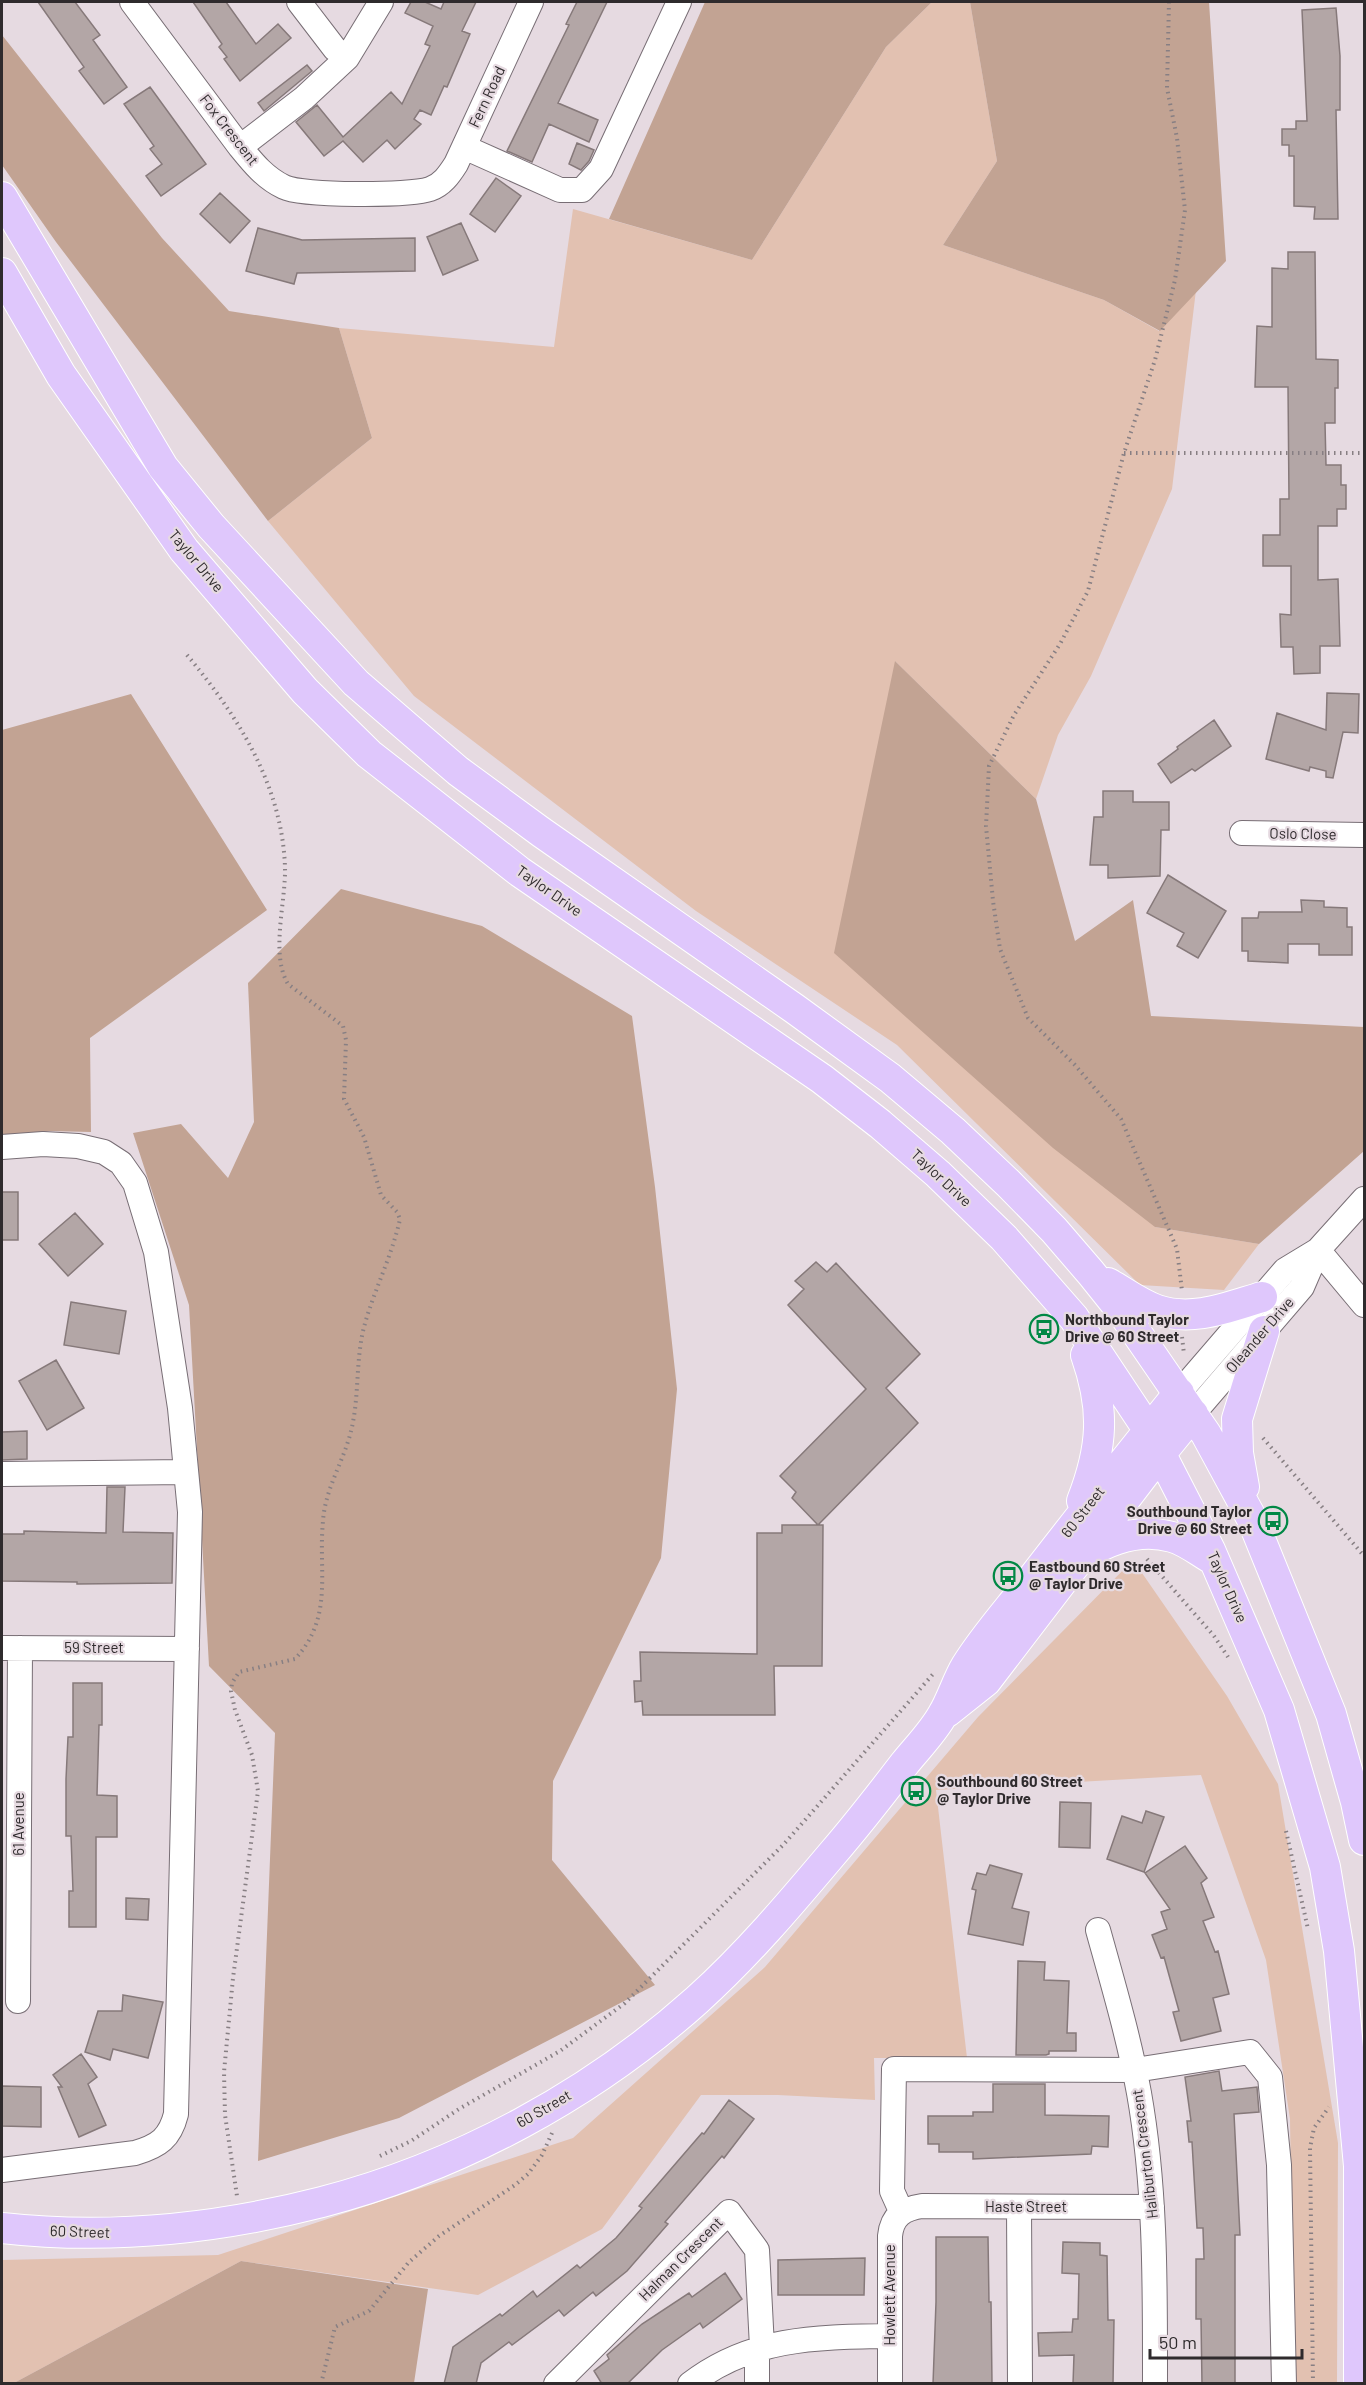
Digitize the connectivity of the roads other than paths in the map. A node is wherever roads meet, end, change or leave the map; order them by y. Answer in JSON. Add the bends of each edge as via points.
{"nodes":[{"id":1,"x":132,"y":2,"type":"edge"},
{"id":2,"x":299,"y":2,"type":"edge"},
{"id":3,"x":381,"y":2,"type":"edge"},
{"id":4,"x":531,"y":2,"type":"edge"},
{"id":5,"x":679,"y":2,"type":"edge"},
{"id":6,"x":347,"y":58,"type":"junction"},
{"id":7,"x":240,"y":147,"type":"junction"},
{"id":8,"x":464,"y":147,"type":"junction"},
{"id":9,"x":436,"y":187,"type":"joint"},
{"id":10,"x":2,"y":197,"type":"edge"},
{"id":11,"x":2,"y":273,"type":"edge"},
{"id":12,"x":1242,"y":833,"type":"dead end"},
{"id":13,"x":1365,"y":835,"type":"edge"},
{"id":14,"x":2,"y":1147,"type":"edge"},
{"id":15,"x":1365,"y":1199,"type":"edge"},
{"id":16,"x":1318,"y":1251,"type":"junction"},
{"id":17,"x":1091,"y":1273,"type":"junction"},
{"id":18,"x":1263,"y":1296,"type":"junction"},
{"id":19,"x":1365,"y":1305,"type":"edge"},
{"id":20,"x":1074,"y":1318,"type":"junction"},
{"id":21,"x":1264,"y":1331,"type":"junction"},
{"id":22,"x":1186,"y":1404,"type":"junction"},
{"id":23,"x":1155,"y":1442,"type":"junction"},
{"id":24,"x":186,"y":1472,"type":"junction"},
{"id":25,"x":2,"y":1474,"type":"edge"},
{"id":26,"x":1252,"y":1519,"type":"junction"},
{"id":27,"x":1074,"y":1523,"type":"junction"},
{"id":28,"x":1081,"y":1557,"type":"junction"},
{"id":29,"x":1215,"y":1560,"type":"junction"},
{"id":30,"x":11,"y":1648,"type":"edge"},
{"id":31,"x":187,"y":1649,"type":"junction"},
{"id":32,"x":943,"y":1715,"type":"junction"},
{"id":33,"x":1365,"y":1840,"type":"edge"},
{"id":34,"x":1098,"y":1930,"type":"dead end"},
{"id":35,"x":18,"y":2001,"type":"dead end"},
{"id":36,"x":1135,"y":2070,"type":"junction"},
{"id":37,"x":2,"y":2170,"type":"edge"},
{"id":38,"x":1019,"y":2207,"type":"junction"},
{"id":39,"x":1152,"y":2207,"type":"junction"},
{"id":40,"x":901,"y":2211,"type":"junction"},
{"id":41,"x":2,"y":2228,"type":"edge"},
{"id":42,"x":890,"y":2336,"type":"junction"},
{"id":43,"x":759,"y":2348,"type":"junction"},
{"id":44,"x":556,"y":2384,"type":"edge"},
{"id":45,"x":690,"y":2384,"type":"edge"},
{"id":46,"x":757,"y":2384,"type":"edge"},
{"id":47,"x":890,"y":2384,"type":"edge"},
{"id":48,"x":1020,"y":2384,"type":"edge"},
{"id":49,"x":1155,"y":2384,"type":"edge"},
{"id":50,"x":1284,"y":2384,"type":"edge"},
{"id":51,"x":1359,"y":2384,"type":"edge"}],
"edges":[{"from":1,"to":7,"type":"street","name":"Fox Crescent"},
{"from":2,"to":6,"type":"street","via":[[335,49]]},
{"from":3,"to":6,"type":"street"},
{"from":4,"to":8,"type":"street","name":"Fern Road"},
{"from":5,"to":8,"type":"street","via":[[601,170],[582,190],[560,190]]},
{"from":6,"to":7,"type":"street","via":[[304,98]]},
{"from":7,"to":9,"type":"street","name":"Fox Crescent","via":[[274,182],[298,191],[411,193]]},
{"from":8,"to":9,"type":"street","name":"Fern Road","via":[[449,175]]},
{"from":10,"to":17,"type":"main road","via":[[163,467],[211,526],[356,683],[458,771],[890,1078],[1008,1183]]},
{"from":11,"to":20,"type":"main road","name":"Taylor Drive","via":[[61,375],[184,550],[305,691],[369,754],[520,872],[822,1078],[880,1124],[1004,1238]]},
{"from":12,"to":13,"type":"street","name":"Oslo Close"},
{"from":14,"to":24,"type":"street","via":[[43,1144],[104,1152],[121,1163],[135,1183],[156,1252]]},
{"from":15,"to":16,"type":"street","name":"Oleander Drive"},
{"from":16,"to":18,"type":"street","name":"Oleander Drive","via":[[1285,1270]]},
{"from":16,"to":19,"type":"street"},
{"from":16,"to":21,"type":"street","name":"Oleander Drive","via":[[1302,1287]]},
{"from":17,"to":18,"type":"main road","via":[[1140,1303],[1175,1314],[1210,1312]]},
{"from":17,"to":22,"type":"main road"},
{"from":18,"to":22,"type":"street","name":"Oleander Drive"},
{"from":20,"to":23,"type":"main road","name":"Taylor Drive"},
{"from":20,"to":27,"type":"main road","via":[[1096,1385],[1099,1416],[1096,1460]]},
{"from":21,"to":22,"type":"street","name":"Oleander Drive"},
{"from":21,"to":26,"type":"main road","via":[[1242,1401],[1236,1436]]},
{"from":22,"to":23,"type":"main road"},
{"from":22,"to":26,"type":"main road"},
{"from":23,"to":27,"type":"main road","name":"60 Street"},
{"from":23,"to":28,"type":"main road","name":"60 Street"},
{"from":23,"to":29,"type":"main road","name":"Taylor Drive"},
{"from":24,"to":25,"type":"street"},
{"from":24,"to":31,"type":"street","via":[[190,1512]]},
{"from":26,"to":33,"type":"main road","via":[[1332,1714]]},
{"from":27,"to":32,"type":"main road","name":"60 Street","via":[[965,1667]]},
{"from":28,"to":29,"type":"main road","via":[[1106,1542],[1142,1534],[1174,1537]]},
{"from":28,"to":32,"type":"main road","name":"60 Street","via":[[986,1681]]},
{"from":29,"to":51,"type":"main road","name":"Taylor Drive","via":[[1279,1710],[1325,1867],[1339,1951],[1359,2166]]},
{"from":30,"to":31,"type":"street","name":"59 Street"},
{"from":30,"to":35,"type":"street","name":"61 Avenue"},
{"from":31,"to":37,"type":"street","via":[[177,2114],[172,2129],[151,2148],[135,2153]]},
{"from":32,"to":41,"type":"main road","name":"60 Street","via":[[851,1832],[737,1962],[658,2033],[535,2116],[482,2143],[396,2178],[286,2211],[125,2233]]},
{"from":34,"to":36,"type":"street","name":"Haliburton Crescent"},
{"from":36,"to":39,"type":"street","name":"Haliburton Crescent"},
{"from":36,"to":40,"type":"street","via":[[894,2068],[892,2192]]},
{"from":36,"to":50,"type":"street","via":[[1250,2052],[1270,2077],[1279,2165]]},
{"from":38,"to":39,"type":"street","name":"Haste Street"},
{"from":38,"to":40,"type":"street","name":"Haste Street","via":[[922,2206]]},
{"from":38,"to":48,"type":"street"},
{"from":39,"to":49,"type":"street","name":"Haliburton Crescent"},
{"from":40,"to":42,"type":"street","name":"Howlett Avenue","via":[[890,2236]]},
{"from":42,"to":43,"type":"street","via":[[808,2339]]},
{"from":42,"to":47,"type":"street","name":"Howlett Avenue"},
{"from":43,"to":44,"type":"street","name":"Halman Crescent","via":[[757,2250],[729,2212]]},
{"from":43,"to":45,"type":"street","via":[[725,2361]]},
{"from":43,"to":46,"type":"street"}]}
